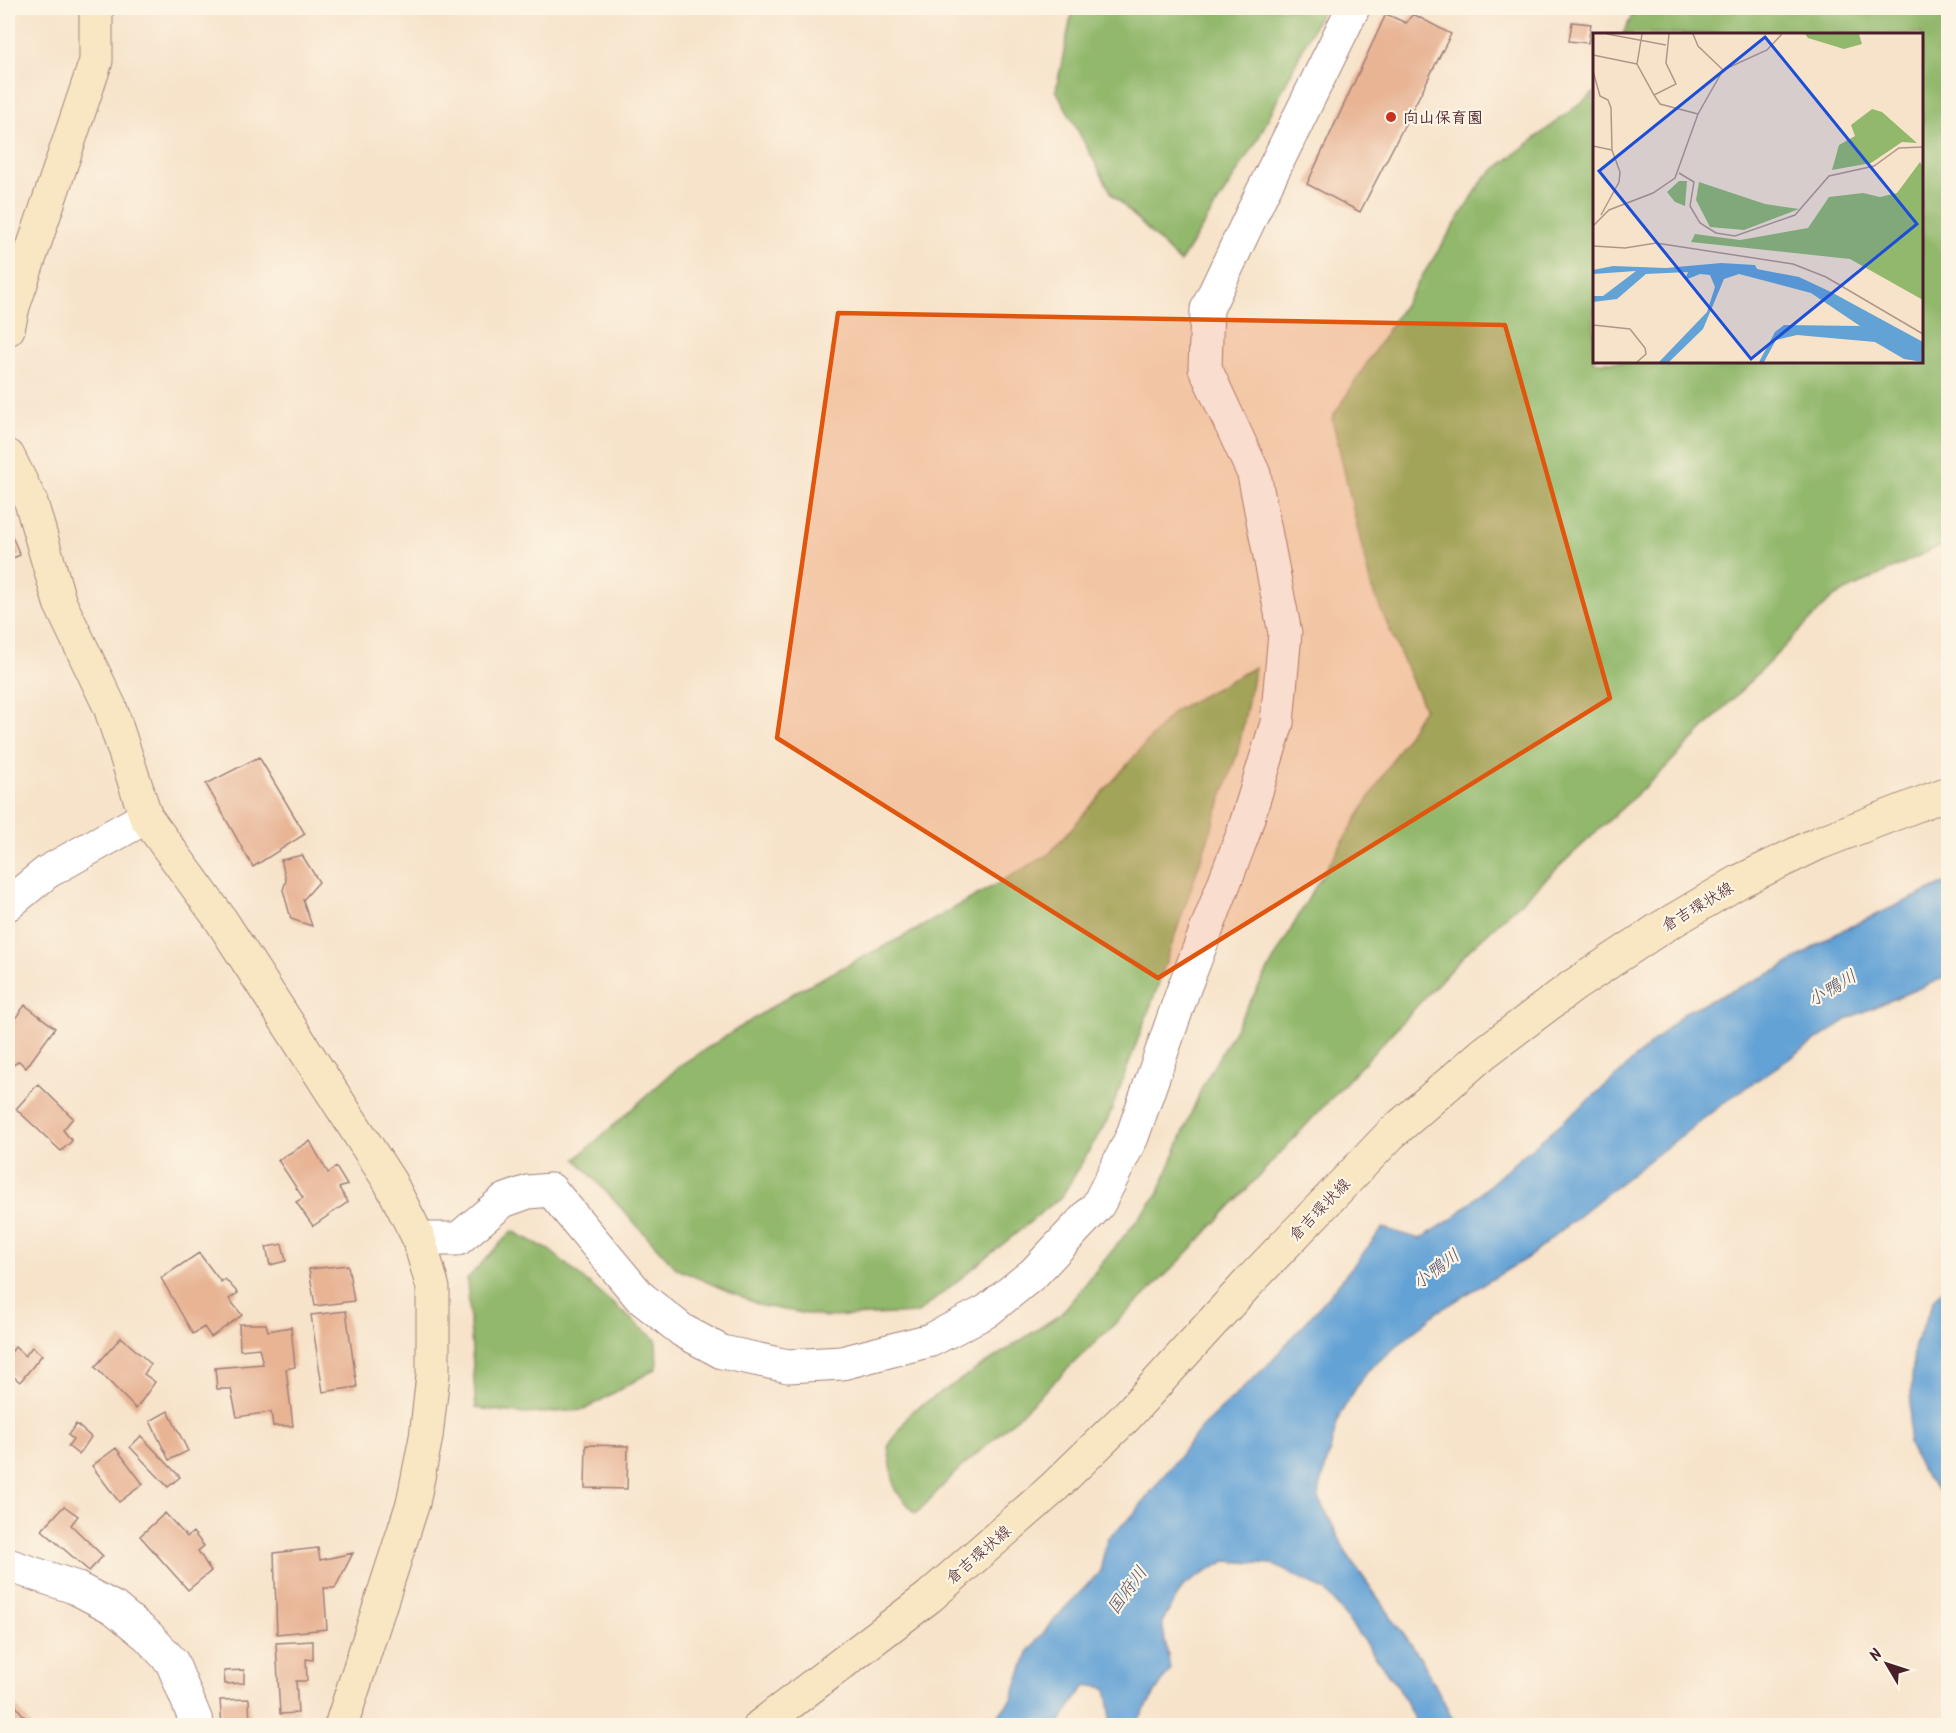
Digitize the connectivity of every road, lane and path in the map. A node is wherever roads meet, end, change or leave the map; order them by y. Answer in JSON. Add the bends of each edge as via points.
{"nodes":[{"id":1,"x":96,"y":8,"type":"edge"},
{"id":2,"x":1353,"y":8,"type":"edge"},
{"id":3,"x":8,"y":329,"type":"edge"},
{"id":4,"x":8,"y":456,"type":"edge"},
{"id":5,"x":1948,"y":793,"type":"edge"},
{"id":6,"x":146,"y":818,"type":"junction"},
{"id":7,"x":8,"y":904,"type":"edge"},
{"id":8,"x":419,"y":1239,"type":"junction"},
{"id":9,"x":8,"y":1565,"type":"edge"},
{"id":10,"x":198,"y":1725,"type":"edge"},
{"id":11,"x":341,"y":1725,"type":"edge"},
{"id":12,"x":760,"y":1725,"type":"edge"}],
"edges":[{"from":1,"to":3,"type":"street","via":[[96,61]]},
{"from":2,"to":8,"type":"street","via":[[1207,309],[1205,368],[1254,474],[1285,633],[1277,723],[1243,834],[1132,1137],[1098,1205],[1034,1273],[987,1311],[931,1340],[842,1363],[788,1366],[722,1352],[683,1331],[640,1297],[551,1190],[528,1191],[503,1201],[458,1239]]},
{"from":4,"to":6,"type":"street","via":[[31,502],[60,603],[110,707]]},
{"from":5,"to":12,"type":"street","name":"倉吉環状線","via":[[1819,843],[1740,881],[1574,986],[1484,1053],[1391,1134],[1125,1418],[1051,1490],[929,1597]]},
{"from":6,"to":7,"type":"street","via":[[47,872]]},
{"from":6,"to":8,"type":"street","via":[[234,940],[390,1182]]},
{"from":8,"to":11,"type":"street","via":[[433,1288],[433,1375],[426,1437],[413,1503]]},
{"from":9,"to":10,"type":"street","via":[[74,1587],[114,1608],[148,1636],[172,1662]]}]}
